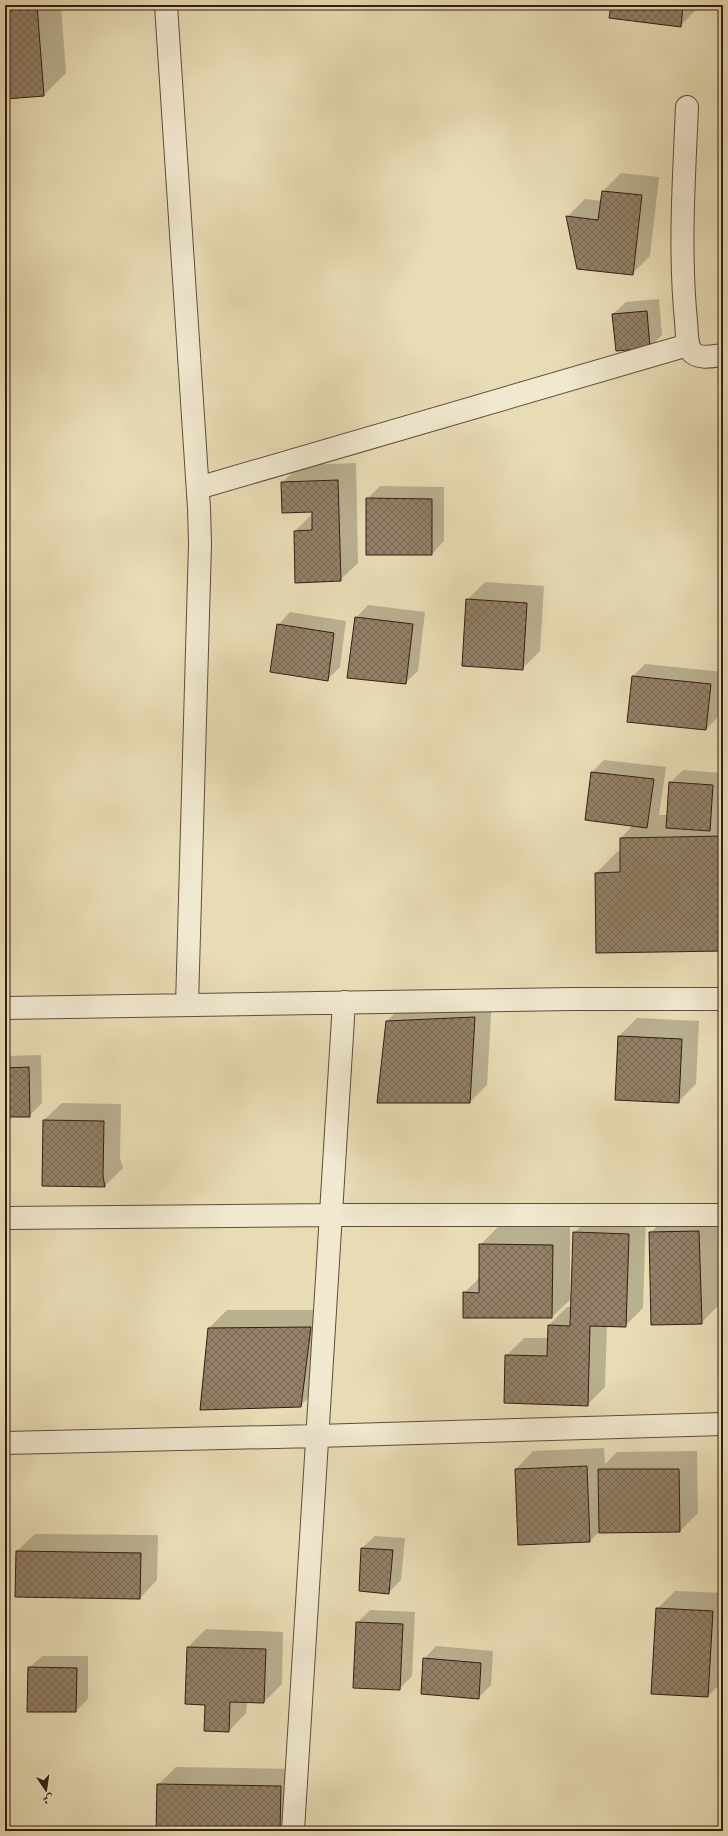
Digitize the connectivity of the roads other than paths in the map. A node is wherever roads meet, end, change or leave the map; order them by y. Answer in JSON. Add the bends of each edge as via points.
{"nodes":[{"id":1,"x":166,"y":5,"type":"edge"},
{"id":2,"x":686,"y":107,"type":"dead end"},
{"id":3,"x":688,"y":345,"type":"junction"},
{"id":4,"x":723,"y":355,"type":"edge"},
{"id":5,"x":198,"y":488,"type":"junction"},
{"id":6,"x":723,"y":999,"type":"edge"},
{"id":7,"x":344,"y":1002,"type":"junction"},
{"id":8,"x":187,"y":1005,"type":"junction"},
{"id":9,"x":5,"y":1008,"type":"edge"},
{"id":10,"x":331,"y":1215,"type":"junction"},
{"id":11,"x":723,"y":1215,"type":"edge"},
{"id":12,"x":5,"y":1218,"type":"edge"},
{"id":13,"x":723,"y":1424,"type":"edge"},
{"id":14,"x":317,"y":1436,"type":"junction"},
{"id":15,"x":5,"y":1442,"type":"edge"},
{"id":16,"x":294,"y":1831,"type":"edge"}],
"edges":[{"from":1,"to":5,"type":"street"},
{"from":2,"to":3,"type":"street","via":[[682,246]]},
{"from":3,"to":4,"type":"street","via":[[698,356]]},
{"from":3,"to":5,"type":"street"},
{"from":5,"to":8,"type":"street","via":[[200,544]]},
{"from":6,"to":7,"type":"street"},
{"from":7,"to":8,"type":"street"},
{"from":7,"to":10,"type":"street"},
{"from":8,"to":9,"type":"street"},
{"from":10,"to":11,"type":"street"},
{"from":10,"to":12,"type":"street"},
{"from":10,"to":14,"type":"street"},
{"from":13,"to":14,"type":"street"},
{"from":14,"to":15,"type":"street"},
{"from":14,"to":16,"type":"street"}]}
